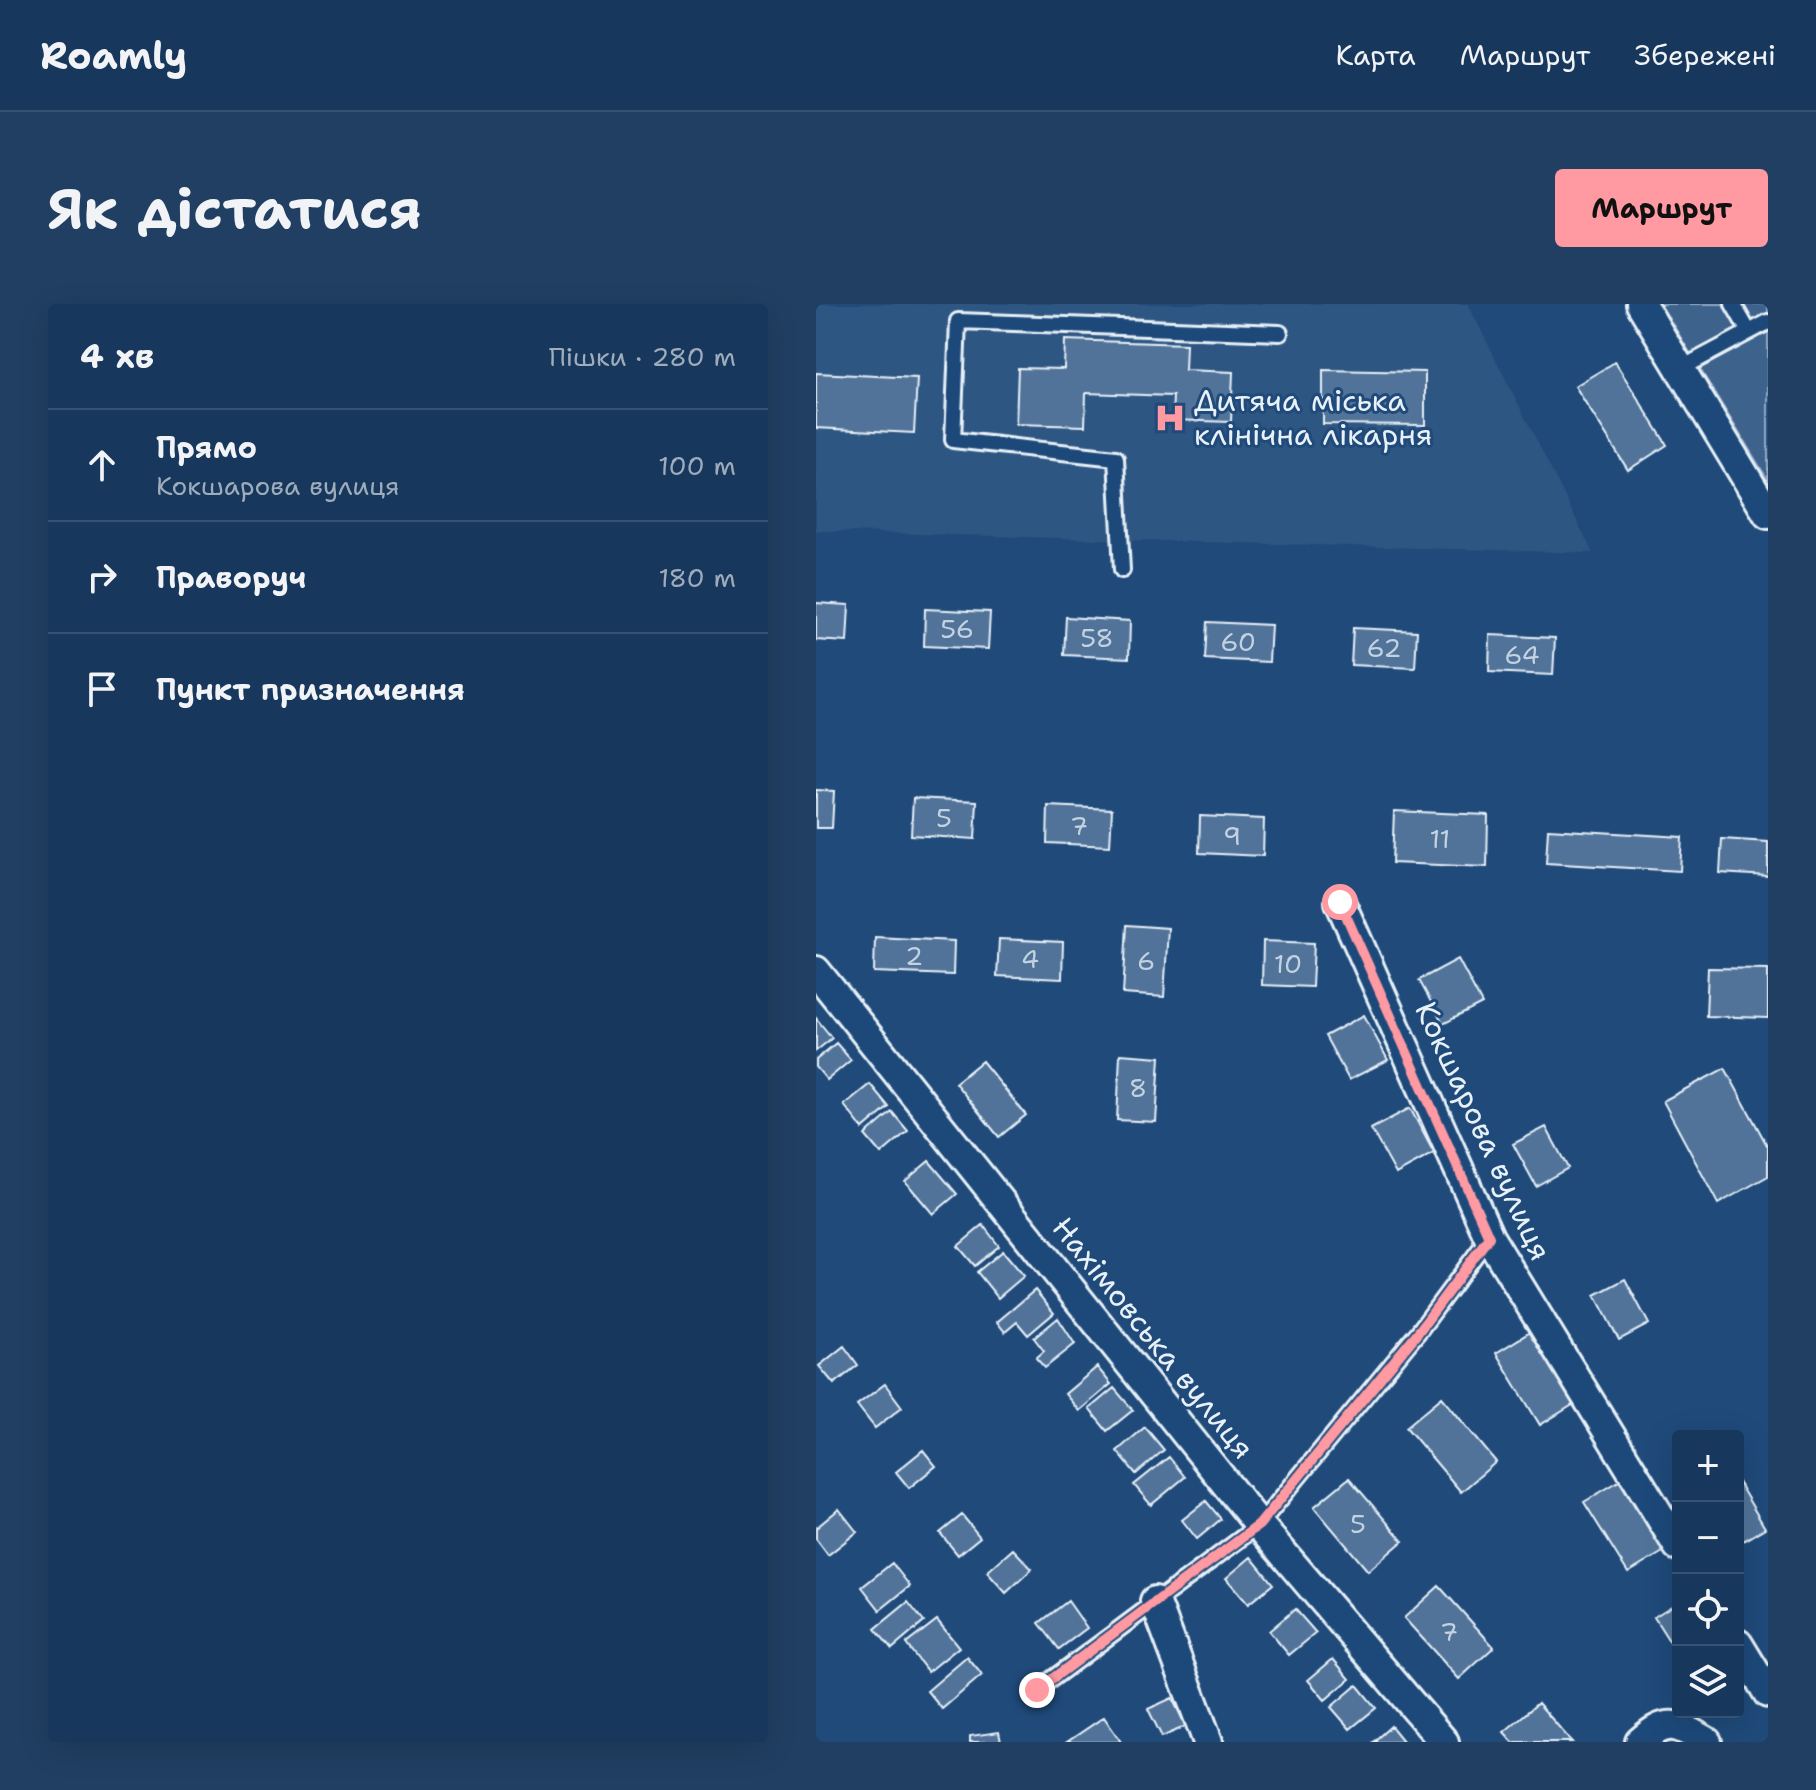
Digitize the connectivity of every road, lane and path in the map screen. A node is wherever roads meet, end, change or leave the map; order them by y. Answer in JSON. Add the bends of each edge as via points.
{"nodes":[{"id":1,"x":1641,"y":304,"type":"edge"},
{"id":2,"x":1733,"y":304,"type":"edge"},
{"id":3,"x":1768,"y":322,"type":"edge"},
{"id":4,"x":1749,"y":332,"type":"junction"},
{"id":5,"x":1280,"y":333,"type":"dead end"},
{"id":6,"x":1680,"y":369,"type":"junction"},
{"id":7,"x":1768,"y":514,"type":"edge"},
{"id":8,"x":1122,"y":570,"type":"dead end"},
{"id":9,"x":1340,"y":902,"type":"dead end"},
{"id":10,"x":816,"y":971,"type":"edge"},
{"id":11,"x":1489,"y":1237,"type":"junction"},
{"id":12,"x":1259,"y":1525,"type":"junction"},
{"id":13,"x":1672,"y":1536,"type":"edge"},
{"id":14,"x":1155,"y":1601,"type":"junction"},
{"id":15,"x":1739,"y":1646,"type":"edge"},
{"id":16,"x":1037,"y":1690,"type":"dead end"},
{"id":17,"x":1768,"y":1693,"type":"edge"},
{"id":18,"x":1208,"y":1742,"type":"edge"},
{"id":19,"x":1444,"y":1742,"type":"edge"},
{"id":20,"x":1640,"y":1742,"type":"edge"},
{"id":21,"x":1707,"y":1742,"type":"edge"}],
"edges":[{"from":1,"to":6,"type":"street"},
{"from":2,"to":4,"type":"lane"},
{"from":3,"to":4,"type":"lane"},
{"from":4,"to":6,"type":"lane"},
{"from":5,"to":8,"type":"lane","via":[[958,321],[953,440],[1116,458]]},
{"from":6,"to":7,"type":"street"},
{"from":9,"to":11,"type":"street","name":"Кокшарова вулиця"},
{"from":10,"to":12,"type":"street","name":"Нахімовська вулиця"},
{"from":11,"to":12,"type":"lane"},
{"from":11,"to":13,"type":"street","name":"Кокшарова вулиця"},
{"from":12,"to":14,"type":"lane"},
{"from":12,"to":19,"type":"street","name":"Нахімовська вулиця"},
{"from":14,"to":16,"type":"lane"},
{"from":14,"to":18,"type":"street"},
{"from":15,"to":17,"type":"street"},
{"from":20,"to":21,"type":"street","via":[[1658,1726],[1671,1724]]}]}
